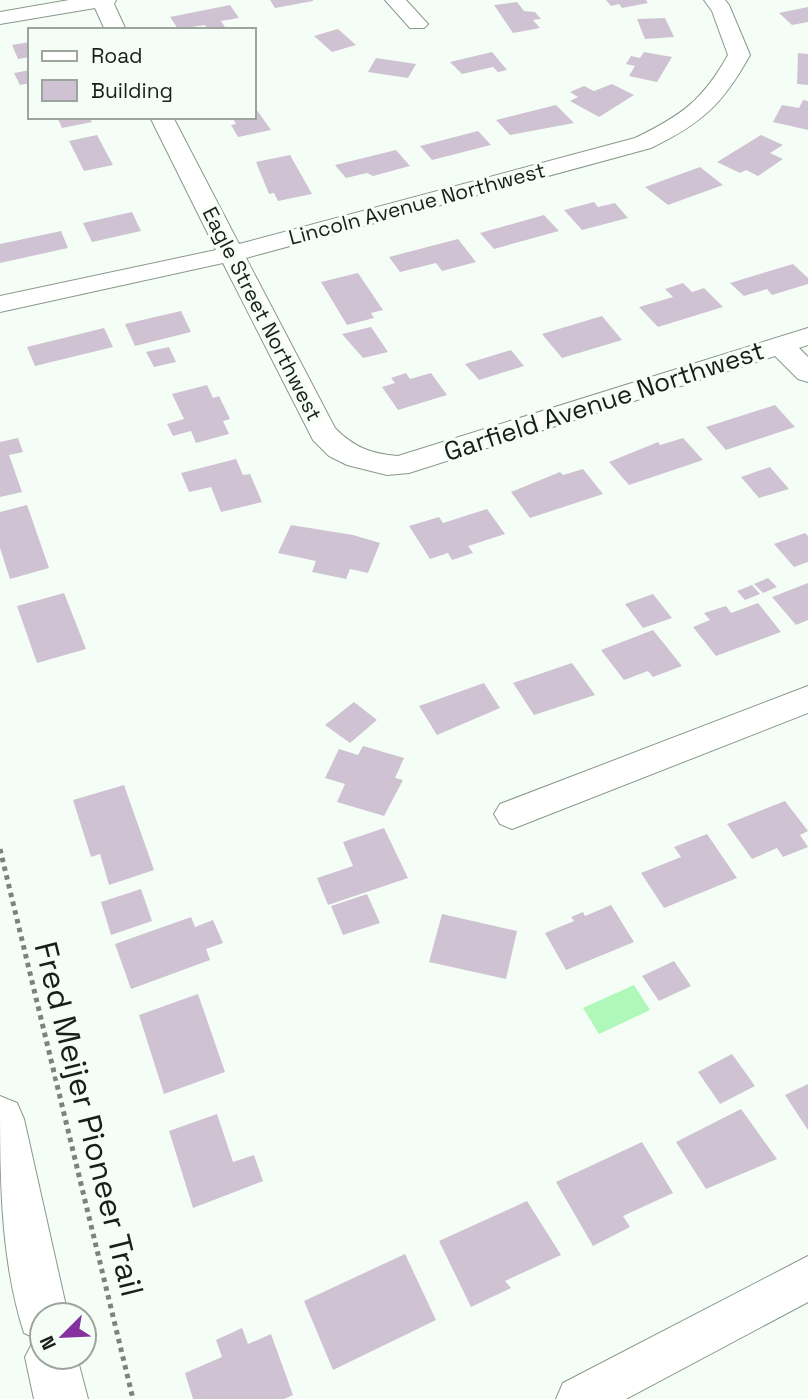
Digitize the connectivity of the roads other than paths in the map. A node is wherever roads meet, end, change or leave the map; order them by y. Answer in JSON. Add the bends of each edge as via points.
{"nodes":[{"id":1,"x":104,"y":0,"type":"edge"},
{"id":2,"x":395,"y":0,"type":"edge"},
{"id":3,"x":714,"y":0,"type":"edge"},
{"id":4,"x":0,"y":18,"type":"edge"},
{"id":5,"x":417,"y":24,"type":"dead end"},
{"id":6,"x":116,"y":28,"type":"edge"},
{"id":7,"x":162,"y":119,"type":"edge"},
{"id":8,"x":231,"y":254,"type":"junction"},
{"id":9,"x":0,"y":304,"type":"edge"},
{"id":10,"x":808,"y":336,"type":"edge"},
{"id":11,"x":780,"y":345,"type":"junction"},
{"id":12,"x":808,"y":373,"type":"edge"},
{"id":13,"x":399,"y":467,"type":"joint"},
{"id":14,"x":808,"y":699,"type":"edge"},
{"id":15,"x":512,"y":814,"type":"dead end"},
{"id":16,"x":0,"y":1119,"type":"edge"},
{"id":17,"x":808,"y":1278,"type":"edge"},
{"id":18,"x":39,"y":1301,"type":"edge"},
{"id":19,"x":54,"y":1371,"type":"edge"},
{"id":20,"x":61,"y":1399,"type":"edge"},
{"id":21,"x":579,"y":1399,"type":"edge"}],
"edges":[{"from":1,"to":4,"type":"street"},
{"from":1,"to":6,"type":"street"},
{"from":2,"to":5,"type":"street"},
{"from":3,"to":8,"type":"street","name":"Lincoln Avenue Northwest","via":[[722,9],[739,55],[711,101],[688,122],[643,143]]},
{"from":7,"to":8,"type":"street","name":"Eagle Street Northwest"},
{"from":8,"to":9,"type":"street","name":"Lincoln Avenue Northwest"},
{"from":8,"to":13,"type":"street","name":"Eagle Street Northwest","via":[[323,433],[348,456]]},
{"from":10,"to":11,"type":"street","name":"Garfield Avenue Northwest"},
{"from":11,"to":12,"type":"street"},
{"from":11,"to":13,"type":"street","name":"Garfield Avenue Northwest"},
{"from":14,"to":15,"type":"street"},
{"from":16,"to":18,"type":"main road"},
{"from":17,"to":21,"type":"street"},
{"from":19,"to":20,"type":"main road"}]}
